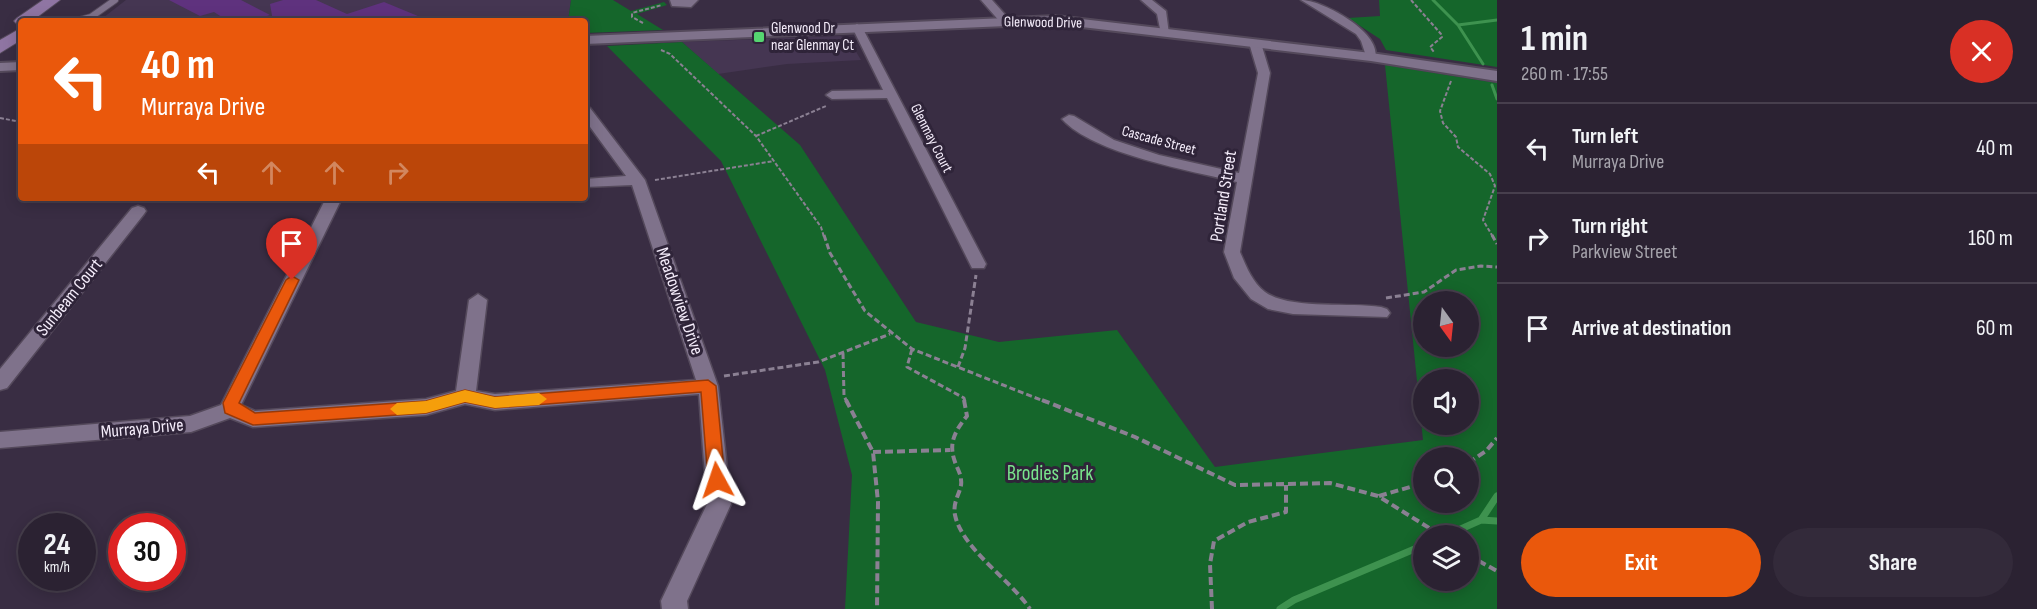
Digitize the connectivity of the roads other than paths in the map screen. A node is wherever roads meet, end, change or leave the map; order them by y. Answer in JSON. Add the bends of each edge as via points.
{"nodes":[{"id":1,"x":115,"y":0,"type":"edge"},
{"id":2,"x":693,"y":0,"type":"edge"},
{"id":3,"x":987,"y":0,"type":"edge"},
{"id":4,"x":1146,"y":0,"type":"edge"},
{"id":5,"x":1306,"y":0,"type":"edge"},
{"id":6,"x":61,"y":1,"type":"edge"},
{"id":7,"x":675,"y":1,"type":"edge"},
{"id":8,"x":27,"y":18,"type":"edge"},
{"id":9,"x":42,"y":18,"type":"edge"},
{"id":10,"x":87,"y":18,"type":"edge"},
{"id":11,"x":1005,"y":21,"type":"junction"},
{"id":12,"x":18,"y":23,"type":"edge"},
{"id":13,"x":857,"y":27,"type":"junction"},
{"id":14,"x":1165,"y":32,"type":"junction"},
{"id":15,"x":18,"y":35,"type":"edge"},
{"id":16,"x":0,"y":36,"type":"edge"},
{"id":17,"x":588,"y":40,"type":"edge"},
{"id":18,"x":1255,"y":43,"type":"junction"},
{"id":19,"x":0,"y":48,"type":"edge"},
{"id":20,"x":1371,"y":57,"type":"junction"},
{"id":21,"x":18,"y":66,"type":"edge"},
{"id":22,"x":0,"y":67,"type":"edge"},
{"id":23,"x":1497,"y":76,"type":"edge"},
{"id":24,"x":891,"y":94,"type":"junction"},
{"id":25,"x":832,"y":95,"type":"road end"},
{"id":26,"x":588,"y":115,"type":"edge"},
{"id":27,"x":1069,"y":119,"type":"dead end"},
{"id":28,"x":1245,"y":179,"type":"junction"},
{"id":29,"x":638,"y":182,"type":"junction"},
{"id":30,"x":588,"y":183,"type":"edge"},
{"id":31,"x":332,"y":201,"type":"edge"},
{"id":32,"x":138,"y":211,"type":"dead end"},
{"id":33,"x":978,"y":264,"type":"road end"},
{"id":34,"x":477,"y":300,"type":"dead end"},
{"id":35,"x":1381,"y":313,"type":"road end"},
{"id":36,"x":707,"y":382,"type":"junction"},
{"id":37,"x":0,"y":383,"type":"edge"},
{"id":38,"x":465,"y":396,"type":"junction"},
{"id":39,"x":231,"y":409,"type":"junction"},
{"id":40,"x":0,"y":440,"type":"edge"},
{"id":41,"x":675,"y":609,"type":"edge"}],
"edges":[{"from":1,"to":10,"type":"lane"},
{"from":2,"to":7,"type":"street","via":[[685,5]]},
{"from":3,"to":11,"type":"street"},
{"from":4,"to":14,"type":"street","via":[[1162,13]]},
{"from":5,"to":20,"type":"street","via":[[1360,32]]},
{"from":6,"to":8,"type":"main road"},
{"from":6,"to":9,"type":"main road"},
{"from":11,"to":13,"type":"street","name":"Glenwood Drive"},
{"from":11,"to":14,"type":"street","name":"Glenwood Drive","via":[[1068,21]]},
{"from":12,"to":16,"type":"main road"},
{"from":13,"to":17,"type":"street","name":"Glenwood Drive"},
{"from":13,"to":24,"type":"street","name":"Glenmay Court"},
{"from":14,"to":18,"type":"street","name":"Glenwood Drive"},
{"from":15,"to":19,"type":"main road"},
{"from":18,"to":20,"type":"street","name":"Glenwood Drive"},
{"from":18,"to":28,"type":"street","name":"Portland Street","via":[[1264,74]]},
{"from":20,"to":23,"type":"street","name":"Glenwood Drive"},
{"from":21,"to":22,"type":"street"},
{"from":24,"to":25,"type":"street"},
{"from":24,"to":33,"type":"street","name":"Glenmay Court"},
{"from":26,"to":29,"type":"street","name":"Meadowview Drive"},
{"from":27,"to":28,"type":"street","name":"Cascade Street","via":[[1109,143]]},
{"from":28,"to":35,"type":"street","name":"Portland Street","via":[[1232,252],[1238,270],[1262,300],[1288,310],[1363,308]]},
{"from":29,"to":30,"type":"street"},
{"from":29,"to":36,"type":"street","name":"Meadowview Drive"},
{"from":31,"to":39,"type":"street"},
{"from":32,"to":37,"type":"street","name":"Sunbeam Court"},
{"from":34,"to":38,"type":"street"},
{"from":36,"to":38,"type":"street","via":[[495,402]]},
{"from":36,"to":41,"type":"street","name":"Meadowview Drive","via":[[719,504],[674,601]]},
{"from":38,"to":39,"type":"street","via":[[426,407],[253,419]]},
{"from":39,"to":40,"type":"street","name":"Murraya Drive","via":[[191,424]]}]}
